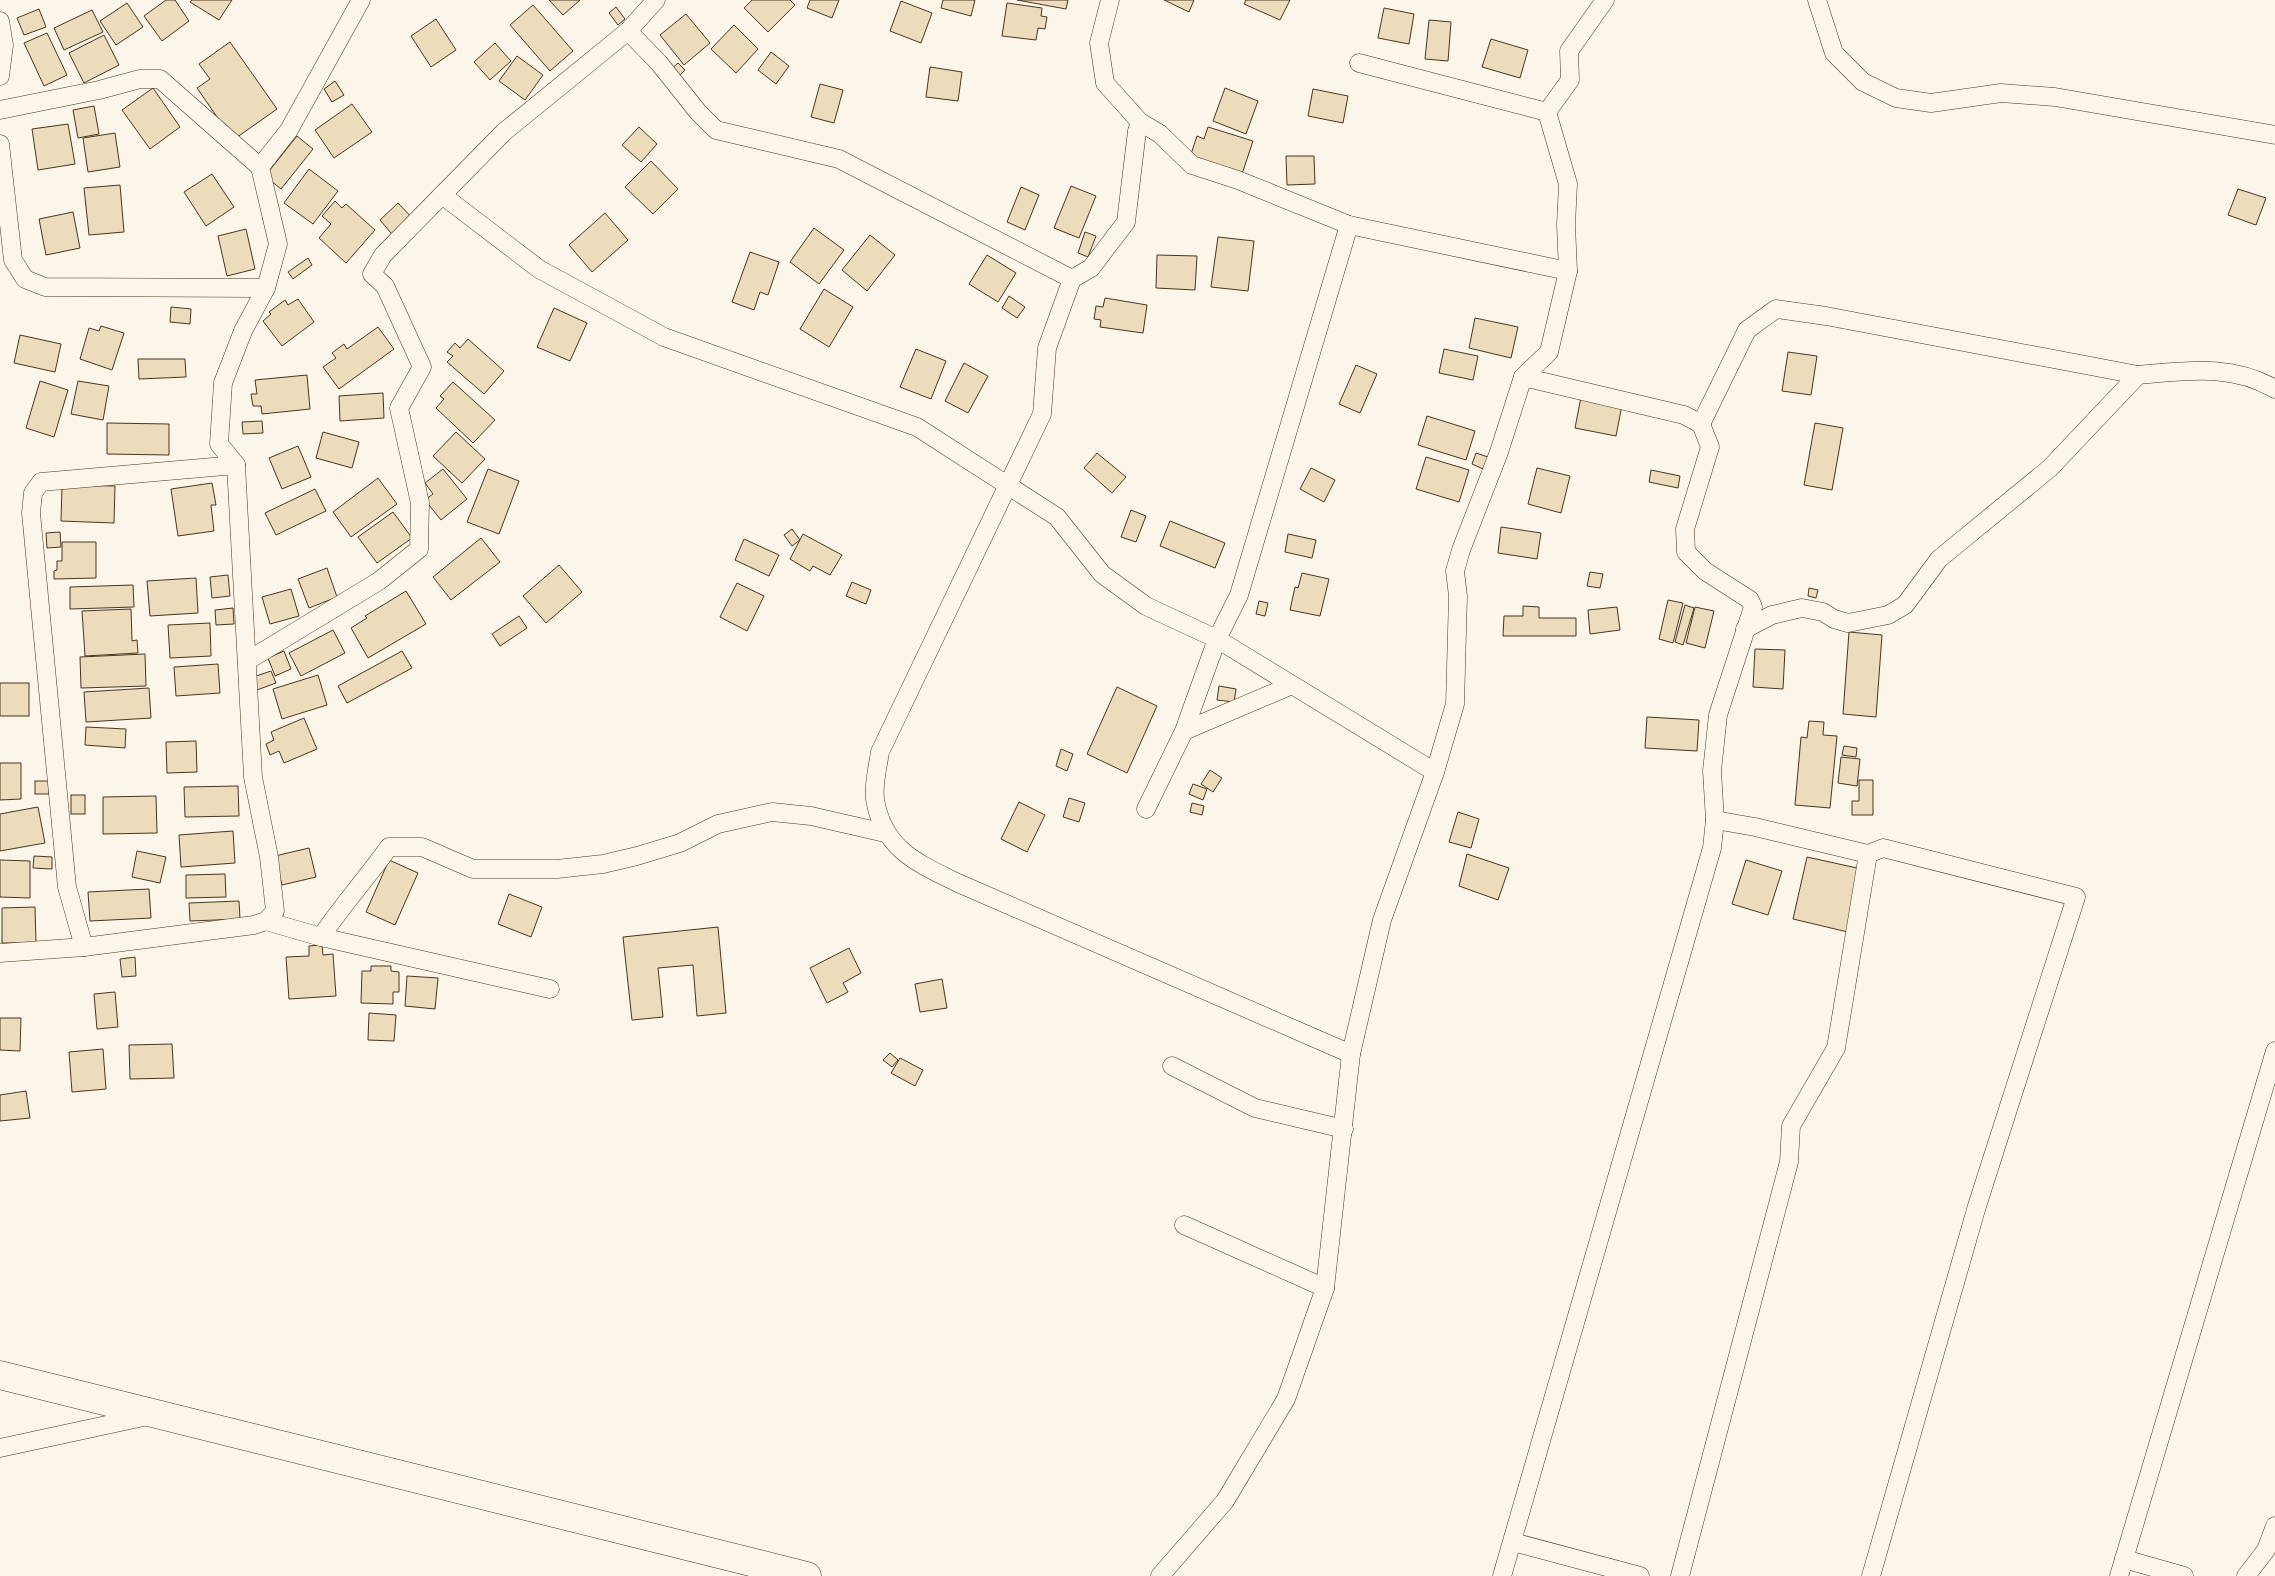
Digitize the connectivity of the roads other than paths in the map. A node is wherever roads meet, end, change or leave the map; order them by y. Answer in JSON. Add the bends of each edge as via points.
{"nodes":[{"id":1,"x":361,"y":0,"type":"edge"},
{"id":2,"x":656,"y":0,"type":"edge"},
{"id":3,"x":1110,"y":0,"type":"edge"},
{"id":4,"x":1606,"y":0,"type":"edge"},
{"id":5,"x":1817,"y":0,"type":"edge"},
{"id":6,"x":0,"y":21,"type":"edge"},
{"id":7,"x":628,"y":31,"type":"junction"},
{"id":8,"x":1360,"y":63,"type":"dead end"},
{"id":9,"x":0,"y":76,"type":"edge"},
{"id":10,"x":0,"y":110,"type":"edge"},
{"id":11,"x":1547,"y":112,"type":"junction"},
{"id":12,"x":1140,"y":122,"type":"junction"},
{"id":13,"x":2275,"y":135,"type":"edge"},
{"id":14,"x":0,"y":144,"type":"edge"},
{"id":15,"x":260,"y":167,"type":"junction"},
{"id":16,"x":442,"y":195,"type":"junction"},
{"id":17,"x":4,"y":207,"type":"edge"},
{"id":18,"x":1349,"y":225,"type":"junction"},
{"id":19,"x":1568,"y":271,"type":"junction"},
{"id":20,"x":1072,"y":279,"type":"junction"},
{"id":21,"x":266,"y":288,"type":"junction"},
{"id":22,"x":2138,"y":375,"type":"junction"},
{"id":23,"x":1524,"y":377,"type":"junction"},
{"id":24,"x":2275,"y":389,"type":"edge"},
{"id":25,"x":1701,"y":424,"type":"junction"},
{"id":26,"x":236,"y":464,"type":"junction"},
{"id":27,"x":1009,"y":487,"type":"junction"},
{"id":28,"x":1744,"y":629,"type":"junction"},
{"id":29,"x":1217,"y":638,"type":"junction"},
{"id":30,"x":247,"y":661,"type":"junction"},
{"id":31,"x":1292,"y":685,"type":"junction"},
{"id":32,"x":1184,"y":731,"type":"junction"},
{"id":33,"x":1435,"y":772,"type":"junction"},
{"id":34,"x":1146,"y":809,"type":"dead end"},
{"id":35,"x":1715,"y":820,"type":"junction"},
{"id":36,"x":885,"y":833,"type":"junction"},
{"id":37,"x":1868,"y":854,"type":"junction"},
{"id":38,"x":266,"y":921,"type":"junction"},
{"id":39,"x":321,"y":937,"type":"junction"},
{"id":40,"x":84,"y":947,"type":"junction"},
{"id":41,"x":0,"y":953,"type":"edge"},
{"id":42,"x":550,"y":988,"type":"dead end"},
{"id":43,"x":2275,"y":1051,"type":"edge"},
{"id":44,"x":1351,"y":1054,"type":"junction"},
{"id":45,"x":1172,"y":1066,"type":"dead end"},
{"id":46,"x":1344,"y":1129,"type":"junction"},
{"id":47,"x":1184,"y":1225,"type":"dead end"},
{"id":48,"x":1326,"y":1288,"type":"junction"},
{"id":49,"x":0,"y":1375,"type":"edge"},
{"id":50,"x":155,"y":1414,"type":"junction"},
{"id":51,"x":0,"y":1448,"type":"edge"},
{"id":52,"x":2275,"y":1526,"type":"edge"},
{"id":53,"x":1513,"y":1542,"type":"junction"},
{"id":54,"x":2122,"y":1568,"type":"edge"},
{"id":55,"x":806,"y":1576,"type":"edge"},
{"id":56,"x":1160,"y":1576,"type":"edge"},
{"id":57,"x":1502,"y":1576,"type":"edge"},
{"id":58,"x":1640,"y":1576,"type":"edge"},
{"id":59,"x":1680,"y":1576,"type":"edge"},
{"id":60,"x":1871,"y":1576,"type":"edge"},
{"id":61,"x":2184,"y":1576,"type":"edge"},
{"id":62,"x":2246,"y":1576,"type":"edge"}],
"edges":[{"from":1,"to":15,"type":"street","via":[[288,130]]},
{"from":2,"to":7,"type":"street"},
{"from":3,"to":12,"type":"street","via":[[1099,43],[1105,83]]},
{"from":4,"to":11,"type":"street","via":[[1569,51],[1570,80]]},
{"from":5,"to":13,"type":"street","via":[[1834,53],[1863,82],[1896,98],[1931,103],[2001,93],[2055,97]]},
{"from":6,"to":9,"type":"street","via":[[4,45]]},
{"from":7,"to":16,"type":"street","via":[[504,132]]},
{"from":7,"to":20,"type":"street","via":[[716,130],[840,159]]},
{"from":8,"to":11,"type":"street"},
{"from":10,"to":15,"type":"street","via":[[140,79],[160,78]]},
{"from":11,"to":19,"type":"street","via":[[1568,184]]},
{"from":12,"to":18,"type":"street","via":[[1160,134],[1192,165]]},
{"from":12,"to":20,"type":"street","via":[[1136,131],[1126,222],[1091,268]]},
{"from":14,"to":17,"type":"street"},
{"from":15,"to":21,"type":"street","via":[[278,244]]},
{"from":16,"to":27,"type":"street","via":[[539,269],[664,337],[917,427]]},
{"from":16,"to":30,"type":"street","via":[[383,255],[372,274],[385,286],[422,367],[399,408],[420,503],[419,549],[379,581]]},
{"from":17,"to":21,"type":"street","via":[[13,260],[25,279],[45,287]]},
{"from":18,"to":19,"type":"street"},
{"from":18,"to":29,"type":"street","via":[[1240,595]]},
{"from":19,"to":23,"type":"street","via":[[1549,352]]},
{"from":20,"to":27,"type":"street","via":[[1047,348],[1042,414]]},
{"from":21,"to":26,"type":"street","via":[[242,331],[224,383],[219,444]]},
{"from":22,"to":24,"type":"street","via":[[2213,370],[2256,378]]},
{"from":22,"to":25,"type":"street","via":[[1776,309],[1747,330]]},
{"from":22,"to":28,"type":"street","via":[[2050,468],[1939,558],[1905,606],[1888,615],[1848,623],[1823,612],[1802,608],[1772,615]]},
{"from":23,"to":25,"type":"street","via":[[1684,415]]},
{"from":23,"to":33,"type":"street","via":[[1455,571],[1458,596],[1455,704]]},
{"from":25,"to":28,"type":"street","via":[[1710,448],[1685,529],[1686,552],[1705,571],[1750,600],[1753,610]]},
{"from":26,"to":30,"type":"street"},
{"from":26,"to":40,"type":"street","via":[[41,482],[33,494],[31,513],[66,887]]},
{"from":27,"to":29,"type":"street","via":[[1057,517],[1102,574],[1138,600]]},
{"from":27,"to":36,"type":"street","via":[[880,752],[874,798]]},
{"from":28,"to":35,"type":"street","via":[[1718,715],[1712,771]]},
{"from":29,"to":31,"type":"street"},
{"from":29,"to":32,"type":"street"},
{"from":30,"to":38,"type":"street","via":[[253,777],[269,856],[275,911]]},
{"from":31,"to":32,"type":"street"},
{"from":31,"to":33,"type":"street"},
{"from":32,"to":34,"type":"street"},
{"from":33,"to":44,"type":"street","via":[[1382,920]]},
{"from":35,"to":37,"type":"street"},
{"from":35,"to":53,"type":"street","via":[[1712,848]]},
{"from":36,"to":39,"type":"street","via":[[811,816],[772,812],[718,824],[680,843],[637,856],[558,869],[473,868],[422,847],[389,847],[343,903]]},
{"from":36,"to":44,"type":"street","via":[[914,861],[958,883]]},
{"from":37,"to":59,"type":"street","via":[[1836,1048],[1791,1126],[1790,1162]]},
{"from":37,"to":60,"type":"street","via":[[1883,848],[2076,898],[1977,1206]]},
{"from":38,"to":39,"type":"street"},
{"from":38,"to":40,"type":"street"},
{"from":39,"to":42,"type":"street"},
{"from":40,"to":41,"type":"street"},
{"from":43,"to":54,"type":"street"},
{"from":44,"to":46,"type":"street"},
{"from":45,"to":46,"type":"street","via":[[1254,1108]]},
{"from":46,"to":48,"type":"street"},
{"from":47,"to":48,"type":"street"},
{"from":48,"to":56,"type":"street","via":[[1286,1399],[1225,1501]]},
{"from":49,"to":50,"type":"main road"},
{"from":50,"to":51,"type":"street"},
{"from":50,"to":55,"type":"main road"},
{"from":52,"to":62,"type":"street","via":[[2266,1550]]},
{"from":53,"to":57,"type":"street"},
{"from":53,"to":58,"type":"street"},
{"from":54,"to":61,"type":"street"}]}
